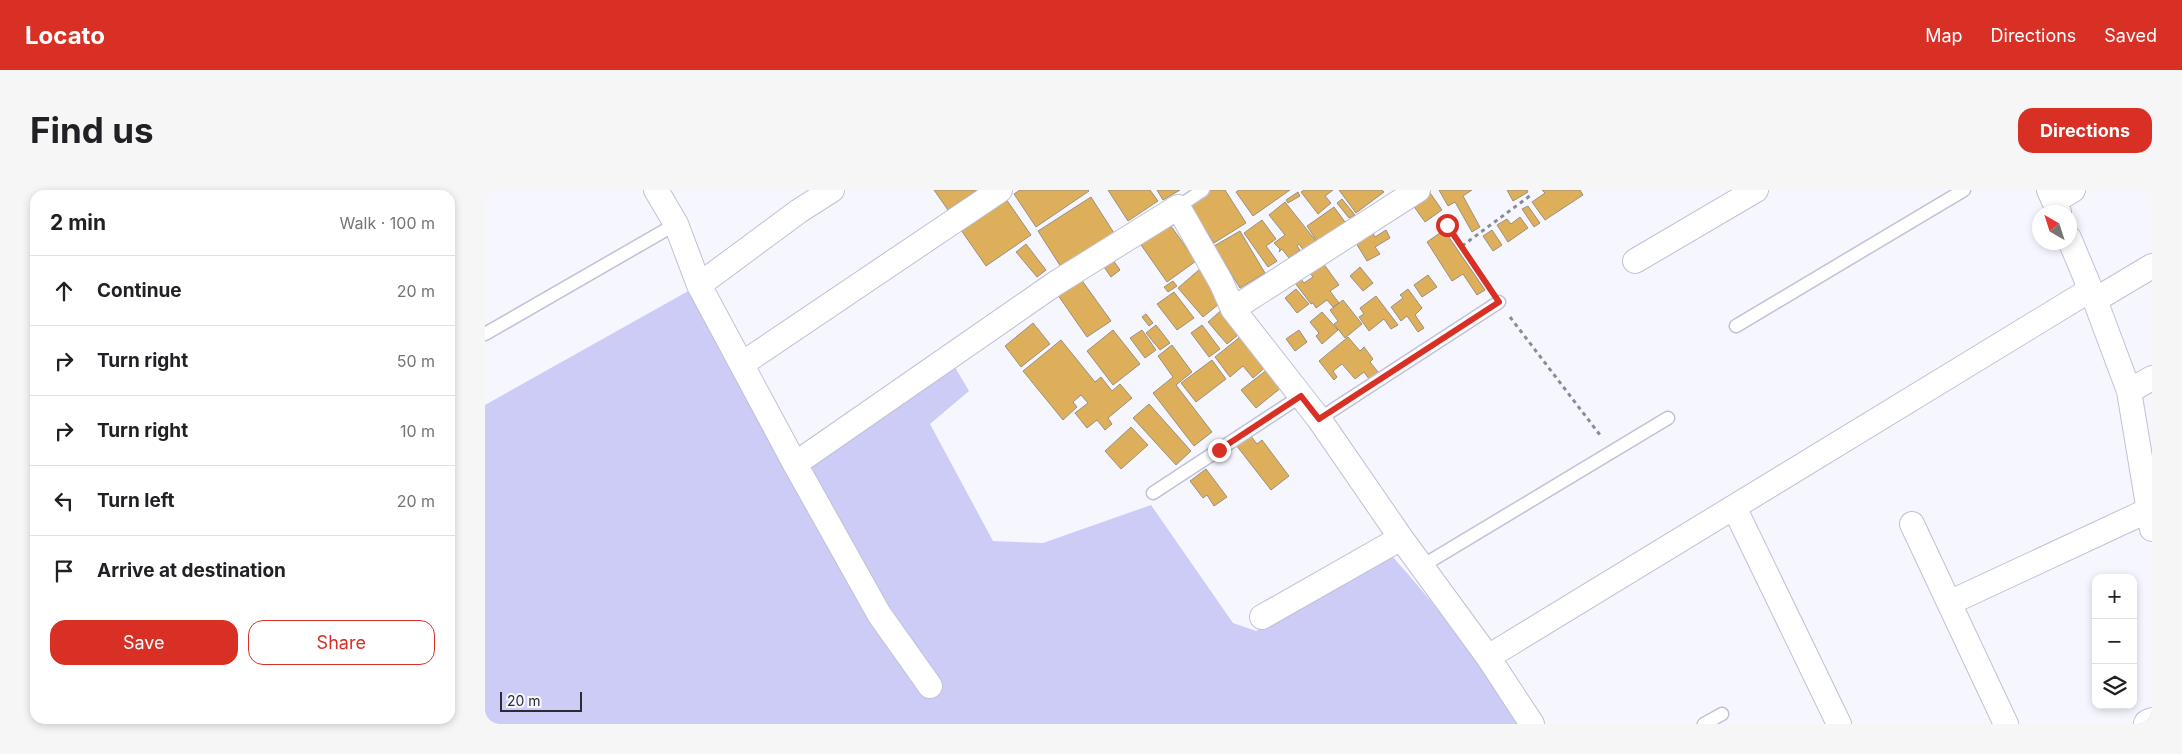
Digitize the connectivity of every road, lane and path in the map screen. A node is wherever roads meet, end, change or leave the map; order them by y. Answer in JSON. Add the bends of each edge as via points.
{"nodes":[{"id":1,"x":656,"y":190,"type":"edge"},
{"id":2,"x":832,"y":190,"type":"edge"},
{"id":3,"x":1000,"y":190,"type":"edge"},
{"id":4,"x":1203,"y":190,"type":"edge"},
{"id":5,"x":1418,"y":190,"type":"edge"},
{"id":6,"x":1756,"y":190,"type":"edge"},
{"id":7,"x":1964,"y":190,"type":"edge"},
{"id":8,"x":1531,"y":195,"type":"dead end"},
{"id":9,"x":1178,"y":207,"type":"junction"},
{"id":10,"x":676,"y":224,"type":"junction"},
{"id":11,"x":1447,"y":225,"type":"dead end"},
{"id":12,"x":1462,"y":246,"type":"junction"},
{"id":13,"x":2074,"y":250,"type":"edge"},
{"id":14,"x":1635,"y":261,"type":"dead end"},
{"id":15,"x":2152,"y":266,"type":"edge"},
{"id":16,"x":699,"y":285,"type":"junction"},
{"id":17,"x":2092,"y":295,"type":"junction"},
{"id":18,"x":1499,"y":302,"type":"junction"},
{"id":19,"x":1233,"y":309,"type":"junction"},
{"id":20,"x":1736,"y":326,"type":"dead end"},
{"id":21,"x":485,"y":334,"type":"edge"},
{"id":22,"x":742,"y":364,"type":"junction"},
{"id":23,"x":2152,"y":378,"type":"edge"},
{"id":24,"x":2129,"y":392,"type":"junction"},
{"id":25,"x":1301,"y":396,"type":"junction"},
{"id":26,"x":1669,"y":418,"type":"dead end"},
{"id":27,"x":1319,"y":419,"type":"junction"},
{"id":28,"x":1612,"y":452,"type":"junction"},
{"id":29,"x":795,"y":464,"type":"junction"},
{"id":30,"x":1153,"y":492,"type":"dead end"},
{"id":31,"x":1734,"y":507,"type":"junction"},
{"id":32,"x":2150,"y":520,"type":"edge"},
{"id":33,"x":1912,"y":524,"type":"dead end"},
{"id":34,"x":1401,"y":538,"type":"junction"},
{"id":35,"x":1422,"y":566,"type":"junction"},
{"id":36,"x":1949,"y":603,"type":"junction"},
{"id":37,"x":1262,"y":616,"type":"dead end"},
{"id":38,"x":1487,"y":656,"type":"junction"},
{"id":39,"x":930,"y":686,"type":"dead end"},
{"id":40,"x":1722,"y":714,"type":"dead end"},
{"id":41,"x":2152,"y":722,"type":"edge"},
{"id":42,"x":1532,"y":724,"type":"edge"},
{"id":43,"x":1704,"y":724,"type":"edge"},
{"id":44,"x":1839,"y":724,"type":"edge"},
{"id":45,"x":2006,"y":724,"type":"edge"},
{"id":46,"x":2148,"y":724,"type":"edge"}],
"edges":[{"from":1,"to":10,"type":"street"},
{"from":2,"to":16,"type":"street"},
{"from":3,"to":22,"type":"street"},
{"from":4,"to":9,"type":"lane"},
{"from":5,"to":19,"type":"street"},
{"from":6,"to":14,"type":"street"},
{"from":7,"to":20,"type":"lane"},
{"from":8,"to":12,"type":"path"},
{"from":9,"to":19,"type":"street"},
{"from":9,"to":29,"type":"street","via":[[1056,283]]},
{"from":10,"to":16,"type":"street"},
{"from":10,"to":21,"type":"lane"},
{"from":11,"to":12,"type":"path"},
{"from":12,"to":18,"type":"path"},
{"from":13,"to":17,"type":"street"},
{"from":15,"to":17,"type":"street"},
{"from":16,"to":22,"type":"street"},
{"from":17,"to":24,"type":"street"},
{"from":17,"to":31,"type":"street"},
{"from":18,"to":27,"type":"lane"},
{"from":18,"to":28,"type":"path"},
{"from":19,"to":25,"type":"street"},
{"from":22,"to":29,"type":"street"},
{"from":23,"to":24,"type":"street"},
{"from":24,"to":32,"type":"street"},
{"from":25,"to":27,"type":"street"},
{"from":25,"to":30,"type":"lane"},
{"from":26,"to":28,"type":"lane"},
{"from":27,"to":34,"type":"street"},
{"from":28,"to":35,"type":"lane"},
{"from":29,"to":39,"type":"street","via":[[879,614]]},
{"from":31,"to":38,"type":"street"},
{"from":31,"to":44,"type":"street"},
{"from":32,"to":36,"type":"street"},
{"from":33,"to":36,"type":"street"},
{"from":34,"to":35,"type":"street"},
{"from":34,"to":37,"type":"street"},
{"from":35,"to":38,"type":"street"},
{"from":36,"to":45,"type":"street"},
{"from":38,"to":42,"type":"street"},
{"from":40,"to":43,"type":"lane"},
{"from":41,"to":46,"type":"main road"}]}
